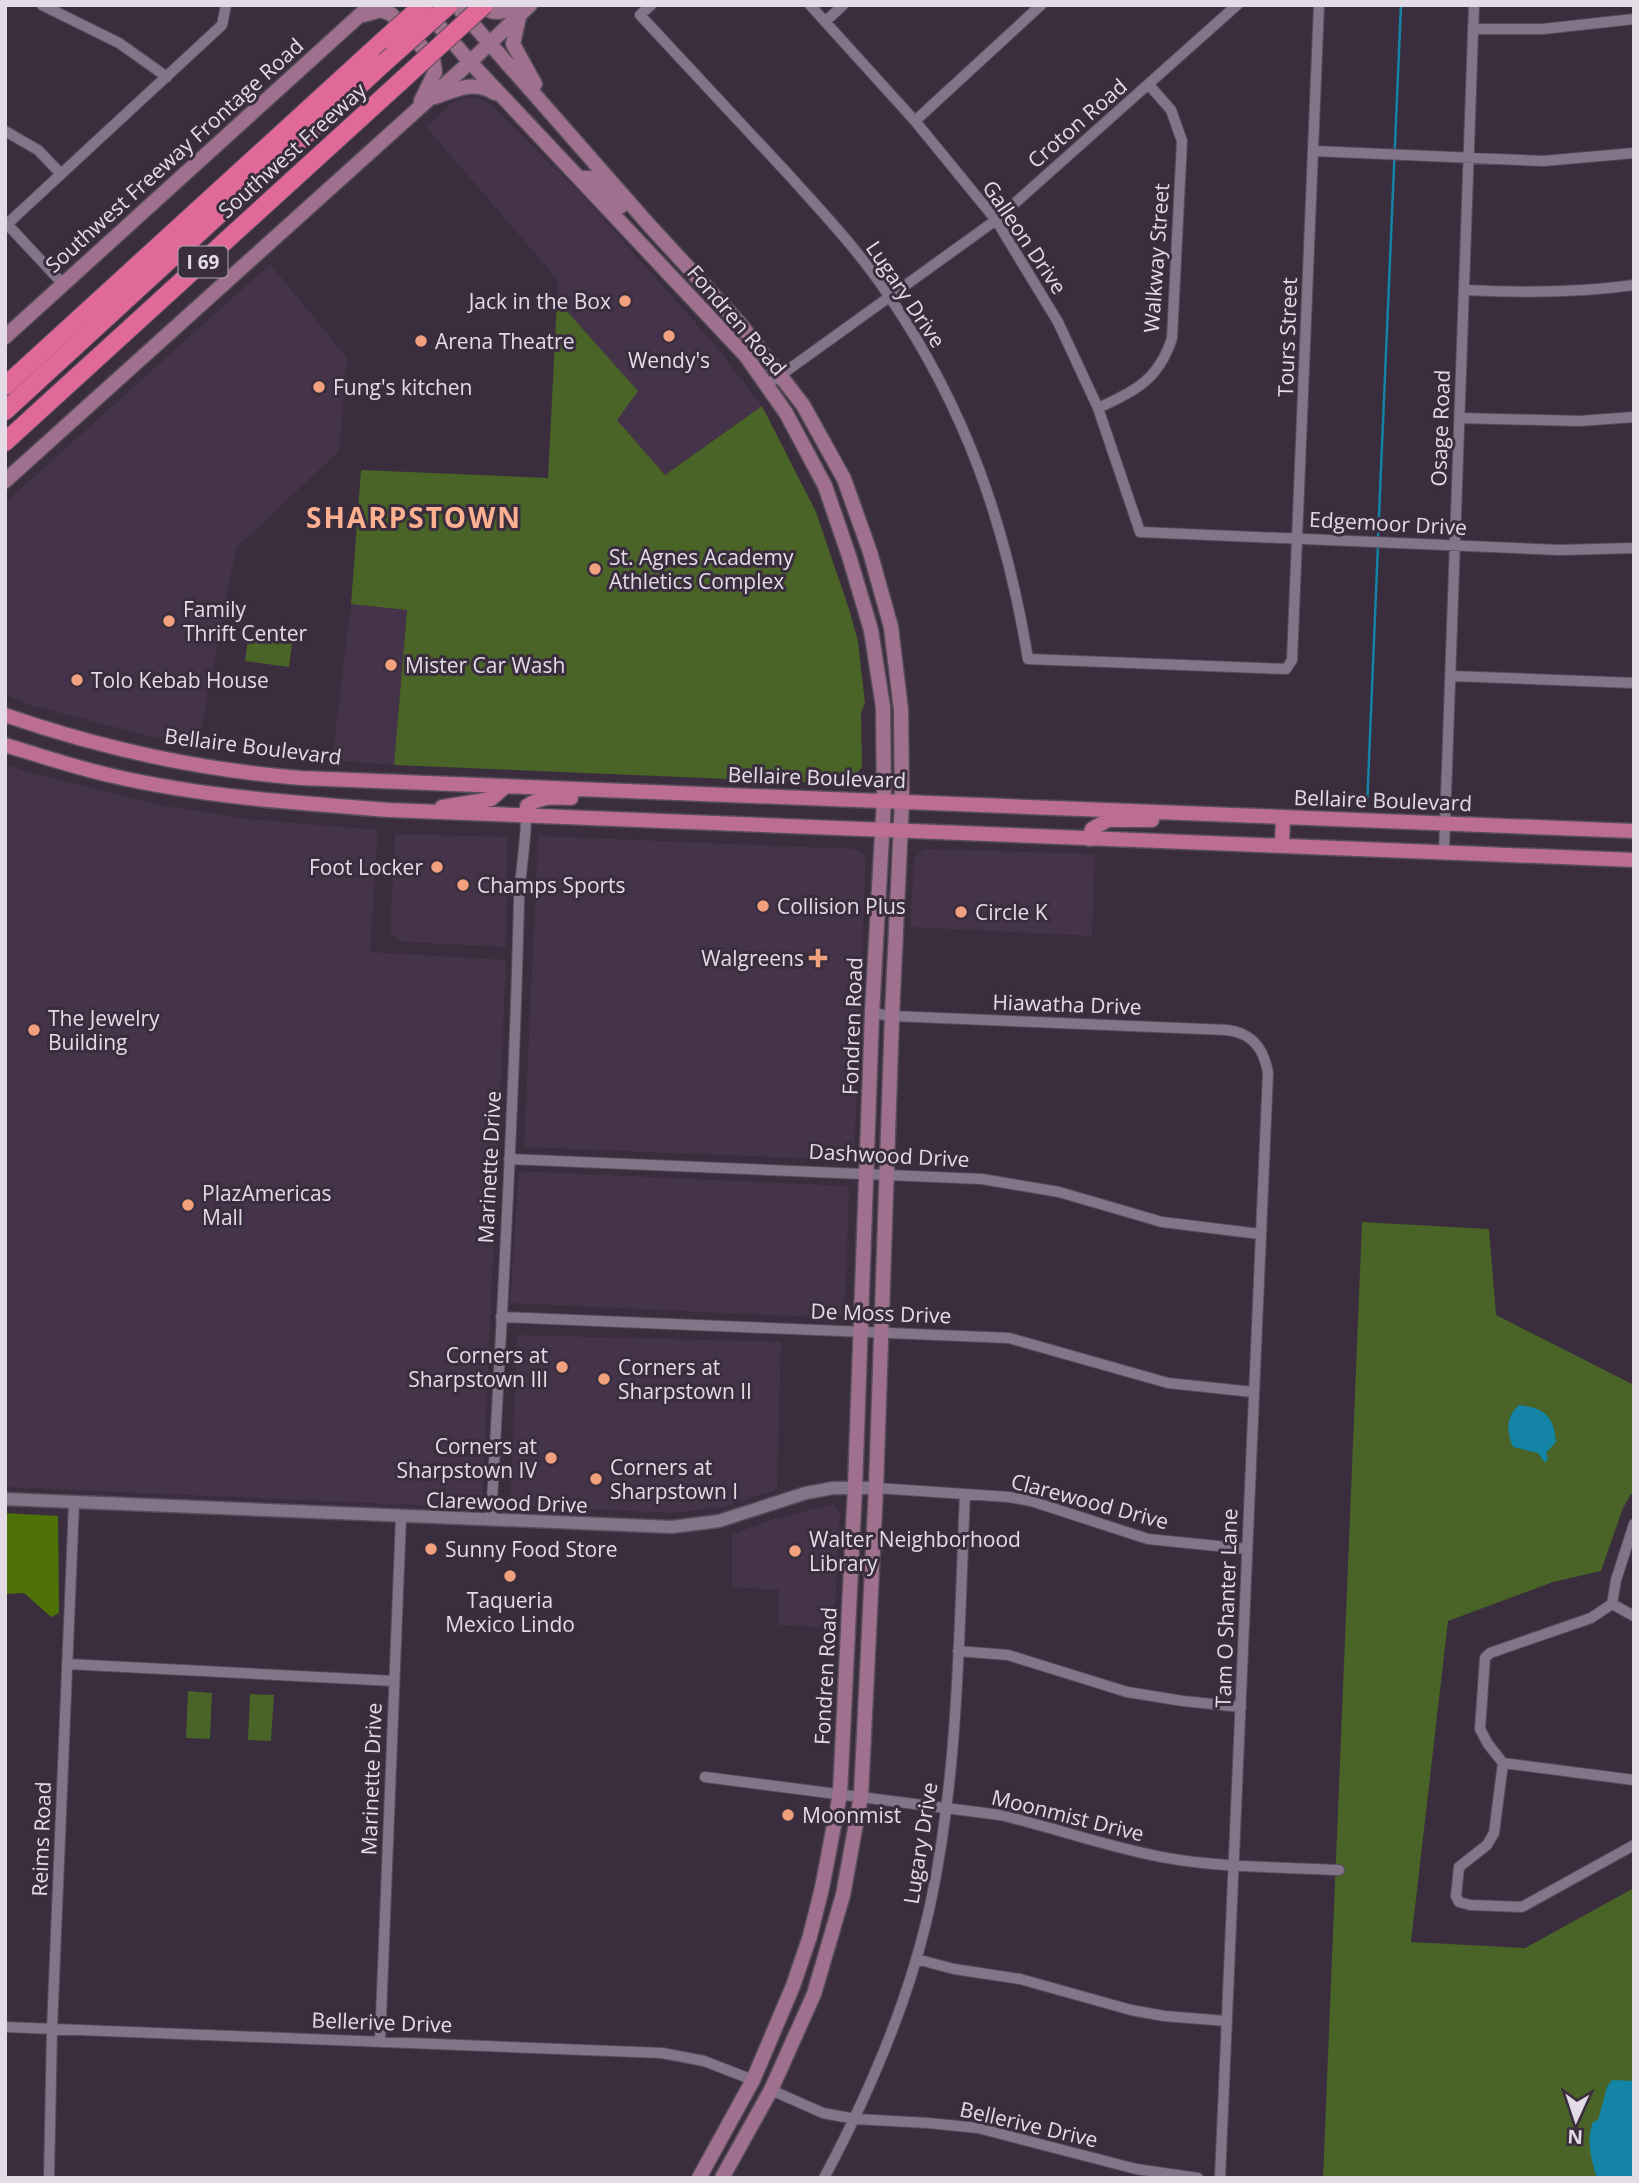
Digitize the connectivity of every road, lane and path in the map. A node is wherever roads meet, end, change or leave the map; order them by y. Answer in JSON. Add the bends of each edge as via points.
{"nodes":[{"id":1,"x":42,"y":5,"type":"edge"},
{"id":2,"x":226,"y":5,"type":"edge"},
{"id":3,"x":371,"y":5,"type":"edge"},
{"id":4,"x":422,"y":5,"type":"edge"},
{"id":5,"x":449,"y":5,"type":"edge"},
{"id":6,"x":456,"y":5,"type":"edge"},
{"id":7,"x":483,"y":5,"type":"edge"},
{"id":8,"x":651,"y":5,"type":"edge"},
{"id":9,"x":810,"y":5,"type":"edge"},
{"id":10,"x":843,"y":5,"type":"edge"},
{"id":11,"x":1041,"y":5,"type":"edge"},
{"id":12,"x":1237,"y":5,"type":"edge"},
{"id":13,"x":1319,"y":5,"type":"edge"},
{"id":14,"x":1474,"y":5,"type":"edge"},
{"id":15,"x":524,"y":8,"type":"edge"},
{"id":16,"x":357,"y":17,"type":"junction"},
{"id":17,"x":1634,"y":19,"type":"edge"},
{"id":18,"x":825,"y":22,"type":"junction"},
{"id":19,"x":1474,"y":29,"type":"junction"},
{"id":20,"x":489,"y":43,"type":"junction"},
{"id":21,"x":470,"y":62,"type":"junction"},
{"id":22,"x":167,"y":77,"type":"junction"},
{"id":23,"x":1149,"y":85,"type":"junction"},
{"id":24,"x":504,"y":99,"type":"junction"},
{"id":25,"x":422,"y":104,"type":"junction"},
{"id":26,"x":550,"y":110,"type":"junction"},
{"id":27,"x":915,"y":121,"type":"junction"},
{"id":28,"x":5,"y":131,"type":"edge"},
{"id":29,"x":1314,"y":151,"type":"junction"},
{"id":30,"x":1634,"y":153,"type":"edge"},
{"id":31,"x":1469,"y":158,"type":"junction"},
{"id":32,"x":61,"y":174,"type":"junction"},
{"id":33,"x":580,"y":177,"type":"junction"},
{"id":34,"x":996,"y":220,"type":"junction"},
{"id":35,"x":6,"y":225,"type":"edge"},
{"id":36,"x":650,"y":226,"type":"junction"},
{"id":37,"x":63,"y":284,"type":"junction"},
{"id":38,"x":1634,"y":285,"type":"edge"},
{"id":39,"x":1465,"y":290,"type":"junction"},
{"id":40,"x":889,"y":296,"type":"junction"},
{"id":41,"x":5,"y":337,"type":"edge"},
{"id":42,"x":780,"y":376,"type":"junction"},
{"id":43,"x":767,"y":385,"type":"junction"},
{"id":44,"x":5,"y":386,"type":"edge"},
{"id":45,"x":1098,"y":408,"type":"junction"},
{"id":46,"x":5,"y":411,"type":"edge"},
{"id":47,"x":1634,"y":417,"type":"edge"},
{"id":48,"x":1460,"y":418,"type":"junction"},
{"id":49,"x":5,"y":442,"type":"edge"},
{"id":50,"x":5,"y":481,"type":"edge"},
{"id":51,"x":1140,"y":532,"type":"joint"},
{"id":52,"x":1299,"y":538,"type":"junction"},
{"id":53,"x":1455,"y":546,"type":"junction"},
{"id":54,"x":1634,"y":548,"type":"edge"},
{"id":55,"x":891,"y":627,"type":"junction"},
{"id":56,"x":871,"y":631,"type":"junction"},
{"id":57,"x":1286,"y":669,"type":"joint"},
{"id":58,"x":1451,"y":676,"type":"junction"},
{"id":59,"x":1634,"y":683,"type":"edge"},
{"id":60,"x":5,"y":715,"type":"edge"},
{"id":61,"x":5,"y":745,"type":"edge"},
{"id":62,"x":506,"y":786,"type":"junction"},
{"id":63,"x":624,"y":790,"type":"junction"},
{"id":64,"x":884,"y":800,"type":"junction"},
{"id":65,"x":902,"y":801,"type":"junction"},
{"id":66,"x":436,"y":812,"type":"junction"},
{"id":67,"x":1180,"y":812,"type":"junction"},
{"id":68,"x":526,"y":816,"type":"junction"},
{"id":69,"x":1283,"y":817,"type":"junction"},
{"id":70,"x":1445,"y":824,"type":"junction"},
{"id":71,"x":882,"y":831,"type":"junction"},
{"id":72,"x":1634,"y":831,"type":"edge"},
{"id":73,"x":900,"y":832,"type":"junction"},
{"id":74,"x":1088,"y":839,"type":"junction"},
{"id":75,"x":1282,"y":846,"type":"junction"},
{"id":76,"x":1444,"y":852,"type":"junction"},
{"id":77,"x":1634,"y":860,"type":"edge"},
{"id":78,"x":872,"y":1013,"type":"junction"},
{"id":79,"x":891,"y":1016,"type":"junction"},
{"id":80,"x":1256,"y":1042,"type":"joint"},
{"id":81,"x":509,"y":1159,"type":"junction"},
{"id":82,"x":867,"y":1174,"type":"junction"},
{"id":83,"x":886,"y":1174,"type":"junction"},
{"id":84,"x":1260,"y":1234,"type":"junction"},
{"id":85,"x":501,"y":1317,"type":"junction"},
{"id":86,"x":861,"y":1331,"type":"junction"},
{"id":87,"x":880,"y":1332,"type":"junction"},
{"id":88,"x":1253,"y":1392,"type":"junction"},
{"id":89,"x":855,"y":1487,"type":"junction"},
{"id":90,"x":876,"y":1488,"type":"junction"},
{"id":91,"x":965,"y":1494,"type":"junction"},
{"id":92,"x":5,"y":1499,"type":"edge"},
{"id":93,"x":74,"y":1503,"type":"junction"},
{"id":94,"x":401,"y":1517,"type":"junction"},
{"id":95,"x":491,"y":1520,"type":"junction"},
{"id":96,"x":1634,"y":1524,"type":"edge"},
{"id":97,"x":1247,"y":1549,"type":"junction"},
{"id":98,"x":1612,"y":1604,"type":"junction"},
{"id":99,"x":1630,"y":1615,"type":"edge"},
{"id":100,"x":958,"y":1651,"type":"junction"},
{"id":101,"x":67,"y":1664,"type":"junction"},
{"id":102,"x":394,"y":1681,"type":"junction"},
{"id":103,"x":1241,"y":1707,"type":"junction"},
{"id":104,"x":1503,"y":1763,"type":"junction"},
{"id":105,"x":705,"y":1777,"type":"dead end"},
{"id":106,"x":1634,"y":1780,"type":"edge"},
{"id":107,"x":840,"y":1794,"type":"junction"},
{"id":108,"x":861,"y":1796,"type":"junction"},
{"id":109,"x":947,"y":1807,"type":"junction"},
{"id":110,"x":1634,"y":1845,"type":"edge"},
{"id":111,"x":1232,"y":1864,"type":"junction"},
{"id":112,"x":1339,"y":1870,"type":"dead end"},
{"id":113,"x":916,"y":1959,"type":"junction"},
{"id":114,"x":1226,"y":2021,"type":"junction"},
{"id":115,"x":5,"y":2027,"type":"edge"},
{"id":116,"x":52,"y":2029,"type":"junction"},
{"id":117,"x":380,"y":2042,"type":"junction"},
{"id":118,"x":786,"y":2057,"type":"junction"},
{"id":119,"x":753,"y":2080,"type":"junction"},
{"id":120,"x":771,"y":2090,"type":"junction"},
{"id":121,"x":855,"y":2119,"type":"junction"},
{"id":122,"x":750,"y":2125,"type":"junction"},
{"id":123,"x":49,"y":2178,"type":"edge"},
{"id":124,"x":699,"y":2178,"type":"edge"},
{"id":125,"x":722,"y":2178,"type":"edge"},
{"id":126,"x":824,"y":2178,"type":"edge"},
{"id":127,"x":1198,"y":2178,"type":"edge"},
{"id":128,"x":1220,"y":2178,"type":"edge"}],
"edges":[{"from":1,"to":22,"type":"street","via":[[126,47]]},
{"from":2,"to":22,"type":"street","via":[[222,25]]},
{"from":3,"to":16,"type":"main road","name":"Southwest Freeway Frontage Road"},
{"from":4,"to":21,"type":"main road","name":"Fondren Road"},
{"from":4,"to":44,"type":"highway","name":"Southwest Freeway","number":"I 69","bridge":true},
{"from":5,"to":46,"type":"highway","bridge":true},
{"from":6,"to":20,"type":"main road","name":"Fondren Road"},
{"from":7,"to":15,"type":"main road","via":[[495,13]]},
{"from":7,"to":49,"type":"highway","name":"Southwest Freeway","number":"I 69","bridge":true},
{"from":8,"to":40,"type":"street","name":"Lugary Drive","via":[[640,15],[834,225]]},
{"from":9,"to":18,"type":"street","name":"Galleon Drive"},
{"from":10,"to":18,"type":"street"},
{"from":11,"to":27,"type":"street"},
{"from":12,"to":23,"type":"street","name":"Croton Road"},
{"from":13,"to":29,"type":"street","name":"Tours Street"},
{"from":14,"to":19,"type":"street","name":"Osage Road"},
{"from":15,"to":20,"type":"main road"},
{"from":15,"to":26,"type":"main road","via":[[514,35],[515,49]]},
{"from":16,"to":25,"type":"main road","via":[[386,11],[433,59],[435,72]]},
{"from":16,"to":37,"type":"main road","name":"Southwest Freeway Frontage Road"},
{"from":17,"to":19,"type":"street","via":[[1543,29]]},
{"from":18,"to":27,"type":"street","name":"Galleon Drive"},
{"from":19,"to":31,"type":"street","name":"Osage Road"},
{"from":20,"to":21,"type":"main road"},
{"from":20,"to":26,"type":"main road","name":"Fondren Road"},
{"from":21,"to":24,"type":"main road","name":"Fondren Road"},
{"from":21,"to":25,"type":"main road"},
{"from":22,"to":32,"type":"street"},
{"from":23,"to":34,"type":"street","name":"Croton Road"},
{"from":23,"to":45,"type":"street","name":"Walkway Street","via":[[1171,110],[1182,141],[1172,338],[1157,371],[1144,384]]},
{"from":24,"to":25,"type":"main road","via":[[485,87],[470,85]]},
{"from":24,"to":33,"type":"main road","name":"Fondren Road"},
{"from":25,"to":50,"type":"main road"},
{"from":26,"to":36,"type":"main road","name":"Fondren Road"},
{"from":27,"to":34,"type":"street","name":"Galleon Drive"},
{"from":28,"to":32,"type":"street","via":[[38,150]]},
{"from":29,"to":31,"type":"street"},
{"from":29,"to":52,"type":"street","name":"Tours Street"},
{"from":30,"to":31,"type":"street","via":[[1543,161]]},
{"from":31,"to":39,"type":"street","name":"Osage Road"},
{"from":32,"to":35,"type":"street"},
{"from":33,"to":36,"type":"main road","via":[[595,178],[634,220]]},
{"from":33,"to":43,"type":"main road","name":"Fondren Road","via":[[746,356]]},
{"from":34,"to":40,"type":"street","name":"Croton Road"},
{"from":34,"to":45,"type":"street","name":"Galleon Drive","via":[[1058,322]]},
{"from":35,"to":37,"type":"street"},
{"from":36,"to":42,"type":"main road","name":"Fondren Road","via":[[741,325]]},
{"from":37,"to":41,"type":"main road","name":"Southwest Freeway Frontage Road"},
{"from":38,"to":39,"type":"street","via":[[1555,293]]},
{"from":39,"to":48,"type":"street","name":"Osage Road"},
{"from":40,"to":42,"type":"street","name":"Croton Road"},
{"from":40,"to":57,"type":"street","name":"Lugary Drive","via":[[934,369],[969,440],[1009,560],[1028,659]]},
{"from":42,"to":43,"type":"street","name":"Croton Road"},
{"from":42,"to":55,"type":"main road","name":"Fondren Road","via":[[803,405],[844,479]]},
{"from":43,"to":56,"type":"main road","name":"Fondren Road","via":[[825,486]]},
{"from":45,"to":51,"type":"street","name":"Galleon Drive"},
{"from":47,"to":48,"type":"street","via":[[1580,421]]},
{"from":48,"to":53,"type":"street","name":"Osage Road"},
{"from":51,"to":52,"type":"street","name":"Edgemoor Drive"},
{"from":52,"to":53,"type":"street","name":"Edgemoor Drive"},
{"from":52,"to":57,"type":"street","name":"Tours Street","via":[[1292,660]]},
{"from":53,"to":54,"type":"street","name":"Edgemoor Drive"},
{"from":53,"to":58,"type":"street","name":"Osage Road"},
{"from":55,"to":56,"type":"main road"},
{"from":55,"to":65,"type":"main road","name":"Fondren Road","via":[[901,710]]},
{"from":56,"to":64,"type":"main road","name":"Fondren Road","via":[[883,707]]},
{"from":58,"to":59,"type":"street"},
{"from":58,"to":70,"type":"street","name":"Osage Road"},
{"from":60,"to":62,"type":"main road","name":"Bellaire Boulevard","via":[[56,733],[218,767],[324,779]]},
{"from":61,"to":66,"type":"main road","via":[[112,776],[182,789],[270,801]]},
{"from":62,"to":63,"type":"main road","name":"Bellaire Boulevard"},
{"from":62,"to":66,"type":"main road","via":[[491,799],[443,806]]},
{"from":63,"to":64,"type":"main road","name":"Bellaire Boulevard"},
{"from":63,"to":68,"type":"main road","via":[[599,798],[540,800],[527,806]]},
{"from":64,"to":65,"type":"main road","name":"Bellaire Boulevard"},
{"from":64,"to":71,"type":"main road","name":"Fondren Road"},
{"from":65,"to":67,"type":"main road","name":"Bellaire Boulevard"},
{"from":65,"to":73,"type":"main road","name":"Fondren Road"},
{"from":66,"to":68,"type":"main road"},
{"from":67,"to":69,"type":"main road","name":"Bellaire Boulevard"},
{"from":67,"to":74,"type":"main road","via":[[1156,820],[1108,820],[1092,829]]},
{"from":68,"to":71,"type":"main road"},
{"from":68,"to":81,"type":"street","name":"Marinette Drive"},
{"from":69,"to":70,"type":"main road","name":"Bellaire Boulevard"},
{"from":69,"to":75,"type":"main road"},
{"from":70,"to":72,"type":"main road","name":"Bellaire Boulevard"},
{"from":70,"to":76,"type":"street","name":"Osage Road"},
{"from":71,"to":73,"type":"main road"},
{"from":71,"to":78,"type":"main road","name":"Fondren Road"},
{"from":73,"to":74,"type":"main road"},
{"from":73,"to":79,"type":"main road","name":"Fondren Road"},
{"from":74,"to":75,"type":"main road"},
{"from":75,"to":76,"type":"main road"},
{"from":76,"to":77,"type":"main road"},
{"from":78,"to":79,"type":"street","name":"Hiawatha Drive"},
{"from":78,"to":82,"type":"main road","name":"Fondren Road"},
{"from":79,"to":80,"type":"street","name":"Hiawatha Drive","via":[[1227,1030]]},
{"from":79,"to":83,"type":"main road","name":"Fondren Road"},
{"from":80,"to":84,"type":"street","name":"Tam O Shanter Lane","via":[[1268,1073]]},
{"from":81,"to":82,"type":"street","name":"Dashwood Drive"},
{"from":81,"to":85,"type":"street","name":"Marinette Drive"},
{"from":82,"to":83,"type":"street","name":"Dashwood Drive"},
{"from":82,"to":86,"type":"main road","name":"Fondren Road"},
{"from":83,"to":84,"type":"street","name":"Dashwood Drive","via":[[1009,1182],[1162,1222]]},
{"from":83,"to":87,"type":"main road","name":"Fondren Road"},
{"from":84,"to":88,"type":"street","name":"Tam O Shanter Lane"},
{"from":85,"to":86,"type":"street","name":"De Moss Drive"},
{"from":85,"to":95,"type":"street","name":"Marinette Drive"},
{"from":86,"to":87,"type":"street","name":"De Moss Drive"},
{"from":86,"to":89,"type":"main road","name":"Fondren Road"},
{"from":87,"to":88,"type":"street","name":"De Moss Drive","via":[[1009,1338],[1168,1383]]},
{"from":87,"to":90,"type":"main road","name":"Fondren Road"},
{"from":88,"to":97,"type":"street","name":"Tam O Shanter Lane"},
{"from":89,"to":90,"type":"street","name":"Clarewood Drive"},
{"from":89,"to":95,"type":"street","name":"Clarewood Drive","via":[[806,1493],[740,1516],[687,1526]]},
{"from":89,"to":107,"type":"main road","name":"Fondren Road"},
{"from":90,"to":91,"type":"street","name":"Clarewood Drive"},
{"from":90,"to":108,"type":"main road","name":"Fondren Road"},
{"from":91,"to":97,"type":"street","name":"Clarewood Drive","via":[[1031,1501],[1148,1539]]},
{"from":91,"to":100,"type":"street","name":"Lugary Drive"},
{"from":92,"to":93,"type":"street","name":"Clarewood Drive"},
{"from":93,"to":94,"type":"street","name":"Clarewood Drive"},
{"from":93,"to":101,"type":"street","name":"Reims Road"},
{"from":94,"to":95,"type":"street","name":"Clarewood Drive"},
{"from":94,"to":102,"type":"street","name":"Marinette Drive"},
{"from":96,"to":98,"type":"street"},
{"from":97,"to":103,"type":"street","name":"Tam O Shanter Lane"},
{"from":98,"to":99,"type":"street"},
{"from":98,"to":104,"type":"street","via":[[1591,1618],[1485,1658],[1480,1729]]},
{"from":100,"to":103,"type":"street","via":[[1008,1655],[1128,1692]]},
{"from":100,"to":109,"type":"street","name":"Lugary Drive"},
{"from":101,"to":102,"type":"street"},
{"from":101,"to":116,"type":"street","name":"Reims Road"},
{"from":102,"to":117,"type":"street","name":"Marinette Drive"},
{"from":103,"to":111,"type":"street","name":"Tam O Shanter Lane"},
{"from":104,"to":106,"type":"street"},
{"from":104,"to":110,"type":"street","via":[[1494,1833],[1487,1845],[1459,1867],[1459,1902],[1522,1907]]},
{"from":105,"to":107,"type":"street","name":"Moonmist Drive"},
{"from":107,"to":108,"type":"street","name":"Moonmist Drive"},
{"from":107,"to":119,"type":"main road","name":"Fondren Road","via":[[810,1936]]},
{"from":108,"to":109,"type":"street","name":"Moonmist Drive"},
{"from":108,"to":118,"type":"main road","name":"Fondren Road","via":[[832,1935],[814,1994]]},
{"from":109,"to":111,"type":"street","name":"Moonmist Drive","via":[[1000,1815],[1160,1857]]},
{"from":109,"to":113,"type":"street","name":"Lugary Drive","via":[[932,1899]]},
{"from":111,"to":112,"type":"street","name":"Moonmist Drive"},
{"from":111,"to":114,"type":"street","name":"Tam O Shanter Lane"},
{"from":113,"to":114,"type":"street","via":[[1020,1979],[1130,2010]]},
{"from":113,"to":121,"type":"street","name":"Lugary Drive"},
{"from":114,"to":128,"type":"street","name":"Tam O Shanter Lane"},
{"from":115,"to":116,"type":"street","name":"Bellerive Drive"},
{"from":116,"to":117,"type":"street","name":"Bellerive Drive"},
{"from":116,"to":123,"type":"street","name":"Reims Road"},
{"from":117,"to":119,"type":"street","name":"Bellerive Drive","via":[[662,2053],[704,2061]]},
{"from":118,"to":119,"type":"main road","via":[[763,2078]]},
{"from":118,"to":120,"type":"main road","name":"Fondren Road"},
{"from":119,"to":122,"type":"main road"},
{"from":119,"to":124,"type":"main road","name":"Fondren Road"},
{"from":120,"to":121,"type":"street","name":"Bellerive Drive","via":[[823,2113]]},
{"from":120,"to":122,"type":"main road","name":"Fondren Road"},
{"from":121,"to":126,"type":"street","name":"Lugary Drive"},
{"from":121,"to":127,"type":"street","name":"Bellerive Drive","via":[[978,2129],[1136,2169]]},
{"from":122,"to":125,"type":"main road","name":"Fondren Road"}]}
